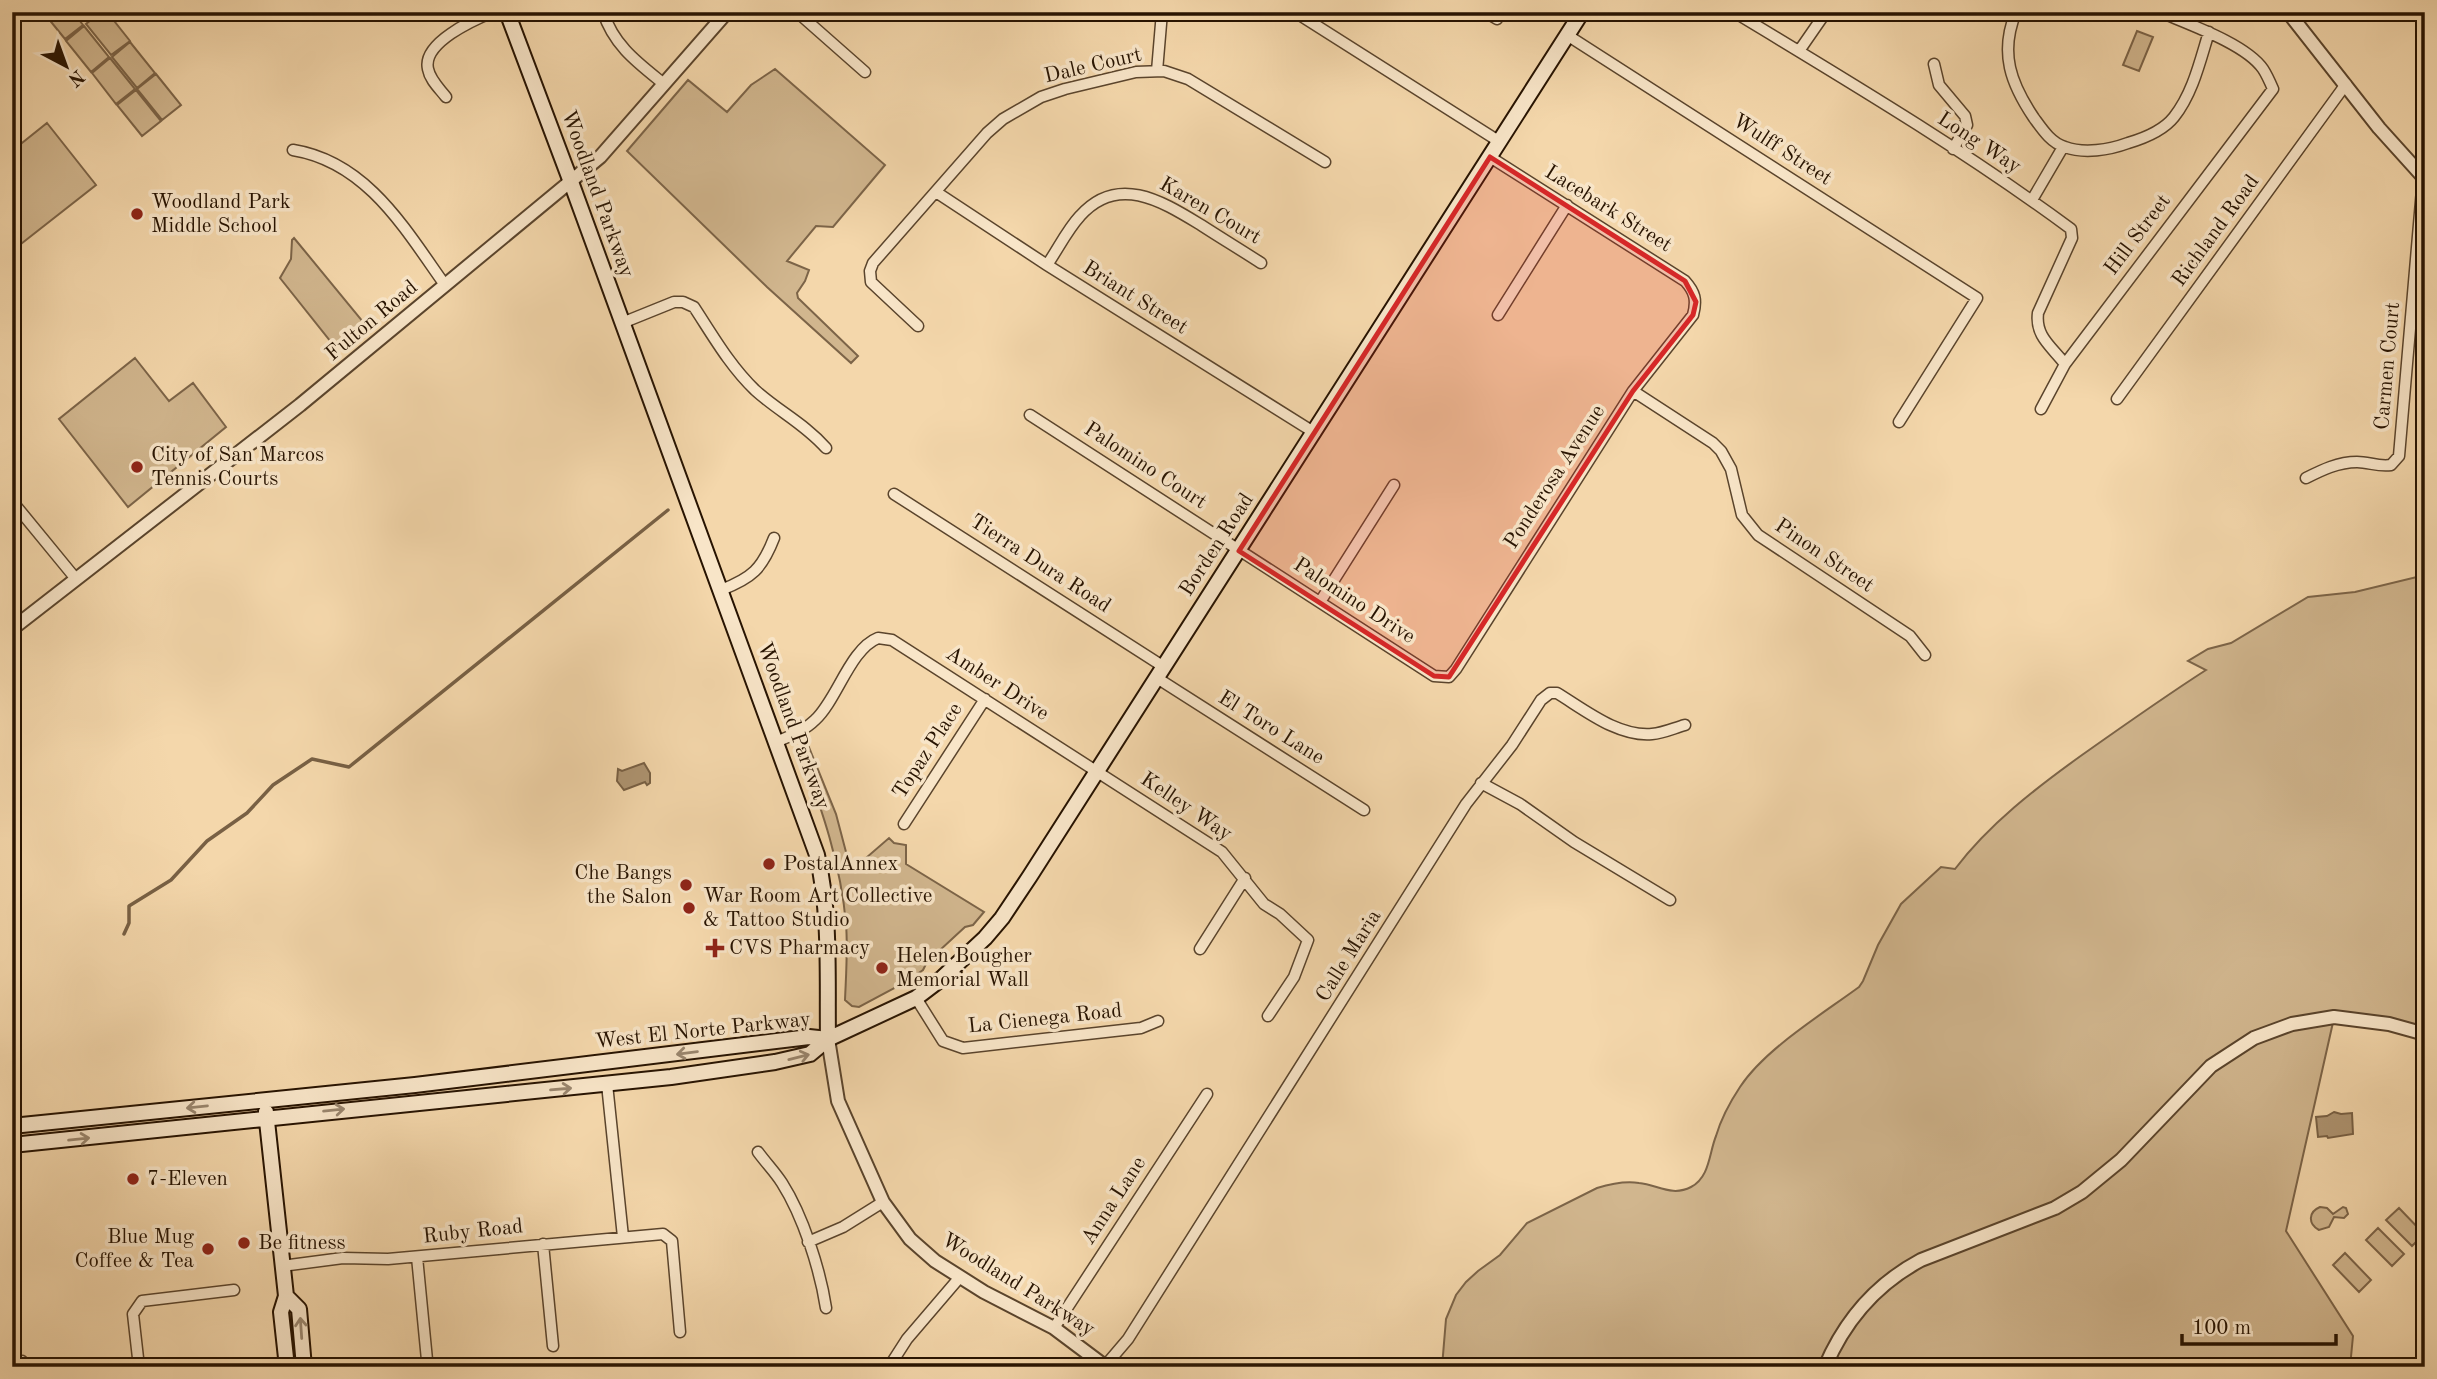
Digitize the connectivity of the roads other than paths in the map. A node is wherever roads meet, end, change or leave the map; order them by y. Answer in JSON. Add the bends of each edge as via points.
{"nodes":[{"id":1,"x":493,"y":12,"type":"edge"},
{"id":2,"x":506,"y":12,"type":"edge"},
{"id":3,"x":603,"y":12,"type":"edge"},
{"id":4,"x":727,"y":12,"type":"edge"},
{"id":5,"x":797,"y":12,"type":"edge"},
{"id":6,"x":1162,"y":12,"type":"edge"},
{"id":7,"x":1294,"y":12,"type":"edge"},
{"id":8,"x":1486,"y":12,"type":"edge"},
{"id":9,"x":1502,"y":12,"type":"edge"},
{"id":10,"x":1582,"y":12,"type":"edge"},
{"id":11,"x":1734,"y":12,"type":"edge"},
{"id":12,"x":1826,"y":12,"type":"edge"},
{"id":13,"x":2017,"y":12,"type":"edge"},
{"id":14,"x":2160,"y":12,"type":"edge"},
{"id":15,"x":2288,"y":12,"type":"edge"},
{"id":16,"x":2209,"y":33,"type":"junction"},
{"id":17,"x":1567,"y":35,"type":"junction"},
{"id":18,"x":1799,"y":51,"type":"junction"},
{"id":19,"x":1934,"y":64,"type":"dead end"},
{"id":20,"x":1157,"y":71,"type":"junction"},
{"id":21,"x":865,"y":72,"type":"dead end"},
{"id":22,"x":2346,"y":84,"type":"junction"},
{"id":23,"x":664,"y":85,"type":"junction"},
{"id":24,"x":446,"y":97,"type":"dead end"},
{"id":25,"x":1500,"y":142,"type":"junction"},
{"id":26,"x":2063,"y":147,"type":"junction"},
{"id":27,"x":1954,"y":149,"type":"junction"},
{"id":28,"x":293,"y":150,"type":"dead end"},
{"id":29,"x":1490,"y":157,"type":"junction"},
{"id":30,"x":1325,"y":162,"type":"dead end"},
{"id":31,"x":2424,"y":179,"type":"edge"},
{"id":32,"x":571,"y":182,"type":"junction"},
{"id":33,"x":936,"y":191,"type":"junction"},
{"id":34,"x":2032,"y":200,"type":"junction"},
{"id":35,"x":1567,"y":205,"type":"junction"},
{"id":36,"x":1261,"y":262,"type":"dead end"},
{"id":37,"x":1047,"y":265,"type":"junction"},
{"id":38,"x":445,"y":285,"type":"junction"},
{"id":39,"x":1696,"y":302,"type":"joint"},
{"id":40,"x":1498,"y":315,"type":"dead end"},
{"id":41,"x":622,"y":323,"type":"junction"},
{"id":42,"x":918,"y":326,"type":"dead end"},
{"id":43,"x":2066,"y":363,"type":"junction"},
{"id":44,"x":1633,"y":391,"type":"junction"},
{"id":45,"x":2117,"y":399,"type":"dead end"},
{"id":46,"x":2041,"y":408,"type":"dead end"},
{"id":47,"x":1030,"y":415,"type":"dead end"},
{"id":48,"x":1899,"y":422,"type":"dead end"},
{"id":49,"x":1315,"y":433,"type":"junction"},
{"id":50,"x":826,"y":448,"type":"dead end"},
{"id":51,"x":2306,"y":478,"type":"dead end"},
{"id":52,"x":1394,"y":485,"type":"dead end"},
{"id":53,"x":894,"y":494,"type":"dead end"},
{"id":54,"x":12,"y":500,"type":"edge"},
{"id":55,"x":775,"y":538,"type":"dead end"},
{"id":56,"x":1239,"y":551,"type":"junction"},
{"id":57,"x":76,"y":579,"type":"junction"},
{"id":58,"x":721,"y":590,"type":"junction"},
{"id":59,"x":1320,"y":602,"type":"junction"},
{"id":60,"x":12,"y":629,"type":"edge"},
{"id":61,"x":1924,"y":655,"type":"dead end"},
{"id":62,"x":1161,"y":673,"type":"junction"},
{"id":63,"x":1449,"y":677,"type":"joint"},
{"id":64,"x":985,"y":699,"type":"junction"},
{"id":65,"x":1685,"y":725,"type":"dead end"},
{"id":66,"x":776,"y":742,"type":"junction"},
{"id":67,"x":1096,"y":771,"type":"junction"},
{"id":68,"x":1481,"y":783,"type":"junction"},
{"id":69,"x":1364,"y":810,"type":"dead end"},
{"id":70,"x":904,"y":824,"type":"dead end"},
{"id":71,"x":1245,"y":878,"type":"junction"},
{"id":72,"x":1670,"y":901,"type":"dead end"},
{"id":73,"x":1200,"y":949,"type":"dead end"},
{"id":74,"x":916,"y":998,"type":"junction"},
{"id":75,"x":1268,"y":1016,"type":"dead end"},
{"id":76,"x":1158,"y":1021,"type":"dead end"},
{"id":77,"x":2425,"y":1034,"type":"edge"},
{"id":78,"x":828,"y":1039,"type":"junction"},
{"id":79,"x":607,"y":1084,"type":"junction"},
{"id":80,"x":1207,"y":1094,"type":"dead end"},
{"id":81,"x":264,"y":1100,"type":"junction"},
{"id":82,"x":267,"y":1118,"type":"junction"},
{"id":83,"x":12,"y":1126,"type":"edge"},
{"id":84,"x":12,"y":1145,"type":"edge"},
{"id":85,"x":758,"y":1152,"type":"dead end"},
{"id":86,"x":883,"y":1202,"type":"junction"},
{"id":87,"x":623,"y":1237,"type":"junction"},
{"id":88,"x":808,"y":1242,"type":"junction"},
{"id":89,"x":543,"y":1244,"type":"junction"},
{"id":90,"x":417,"y":1257,"type":"junction"},
{"id":91,"x":282,"y":1266,"type":"junction"},
{"id":92,"x":960,"y":1277,"type":"junction"},
{"id":93,"x":234,"y":1290,"type":"dead end"},
{"id":94,"x":286,"y":1296,"type":"junction"},
{"id":95,"x":826,"y":1308,"type":"dead end"},
{"id":96,"x":1054,"y":1328,"type":"junction"},
{"id":97,"x":680,"y":1332,"type":"dead end"},
{"id":98,"x":553,"y":1346,"type":"dead end"},
{"id":99,"x":427,"y":1360,"type":"dead end"},
{"id":100,"x":1105,"y":1366,"type":"edge"},
{"id":101,"x":138,"y":1367,"type":"edge"},
{"id":102,"x":287,"y":1367,"type":"edge"},
{"id":103,"x":304,"y":1367,"type":"edge"},
{"id":104,"x":889,"y":1367,"type":"edge"},
{"id":105,"x":1825,"y":1367,"type":"edge"}],
"edges":[{"from":1,"to":24,"type":"street","via":[[434,46],[428,56],[431,78]]},
{"from":2,"to":32,"type":"main road","name":"Woodland Parkway"},
{"from":3,"to":23,"type":"street","via":[[625,52]]},
{"from":4,"to":23,"type":"street","name":"Fulton Road"},
{"from":5,"to":21,"type":"street"},
{"from":6,"to":20,"type":"street"},
{"from":7,"to":25,"type":"street"},
{"from":8,"to":9,"type":"street","via":[[1497,19]]},
{"from":10,"to":17,"type":"main road","name":"Borden Road"},
{"from":11,"to":18,"type":"street","name":"Long Way"},
{"from":12,"to":18,"type":"street"},
{"from":13,"to":26,"type":"street","via":[[2008,41],[2012,79],[2039,125]]},
{"from":14,"to":16,"type":"street"},
{"from":15,"to":22,"type":"street"},
{"from":16,"to":26,"type":"street","via":[[2197,75],[2164,127],[2124,145],[2081,151]]},
{"from":16,"to":43,"type":"street","name":"Hill Street","via":[[2248,54],[2262,67],[2273,89]]},
{"from":17,"to":25,"type":"main road","name":"Borden Road"},
{"from":17,"to":48,"type":"street","name":"Wulff Street","via":[[1977,298]]},
{"from":18,"to":27,"type":"street","name":"Long Way"},
{"from":19,"to":27,"type":"street","via":[[1939,85],[1968,125]]},
{"from":20,"to":30,"type":"street","name":"Dale Court","via":[[1188,79]]},
{"from":20,"to":33,"type":"street","name":"Dale Court","via":[[1136,72],[1041,97],[987,133]]},
{"from":22,"to":31,"type":"street"},
{"from":22,"to":45,"type":"street","name":"Richland Road"},
{"from":23,"to":32,"type":"street","name":"Fulton Road","via":[[600,157]]},
{"from":25,"to":29,"type":"main road","name":"Borden Road"},
{"from":26,"to":34,"type":"street"},
{"from":27,"to":34,"type":"street","name":"Long Way"},
{"from":28,"to":38,"type":"street","via":[[327,159],[364,181]]},
{"from":29,"to":35,"type":"street","name":"Lacebark Street"},
{"from":29,"to":49,"type":"main road","name":"Borden Road"},
{"from":31,"to":51,"type":"street","name":"Carmen Court","via":[[2399,456],[2391,465],[2355,462]]},
{"from":32,"to":38,"type":"street","name":"Fulton Road"},
{"from":32,"to":41,"type":"main road","name":"Woodland Parkway"},
{"from":33,"to":37,"type":"street","name":"Briant Street"},
{"from":33,"to":42,"type":"street","name":"Dale Court","via":[[870,271],[872,282]]},
{"from":34,"to":43,"type":"street","name":"Long Way","via":[[2071,229],[2072,238],[2036,326]]},
{"from":35,"to":39,"type":"street","name":"Lacebark Street","via":[[1685,281]]},
{"from":35,"to":40,"type":"street"},
{"from":36,"to":37,"type":"street","name":"Karen Court","via":[[1162,201],[1120,194],[1097,202],[1080,216]]},
{"from":37,"to":49,"type":"street","name":"Briant Street"},
{"from":38,"to":57,"type":"street","name":"Fulton Road"},
{"from":39,"to":44,"type":"street","name":"Ponderosa Avenue","via":[[1693,315]]},
{"from":41,"to":50,"type":"street","via":[[674,302],[694,307],[734,368]]},
{"from":41,"to":58,"type":"main road","name":"Woodland Parkway"},
{"from":43,"to":46,"type":"street","name":"Hill Street"},
{"from":44,"to":61,"type":"street","name":"Pinon Street","via":[[1721,451],[1731,469],[1742,515],[1758,535],[1910,636]]},
{"from":44,"to":63,"type":"street","name":"Ponderosa Avenue"},
{"from":47,"to":56,"type":"street","name":"Palomino Court"},
{"from":49,"to":56,"type":"main road","name":"Borden Road"},
{"from":52,"to":59,"type":"street"},
{"from":53,"to":62,"type":"street","name":"Tierra Dura Road"},
{"from":54,"to":57,"type":"street"},
{"from":55,"to":58,"type":"street","via":[[756,572]]},
{"from":56,"to":59,"type":"street","name":"Palomino Drive"},
{"from":56,"to":62,"type":"main road","name":"Borden Road"},
{"from":57,"to":60,"type":"street","name":"Fulton Road"},
{"from":58,"to":66,"type":"main road","name":"Woodland Parkway"},
{"from":59,"to":63,"type":"street","name":"Palomino Drive","via":[[1434,676]]},
{"from":62,"to":67,"type":"main road","name":"Borden Road"},
{"from":62,"to":69,"type":"street","name":"El Toro Lane"},
{"from":64,"to":66,"type":"street","name":"Amber Drive","via":[[892,640],[874,639],[864,647],[817,719]]},
{"from":64,"to":67,"type":"street","name":"Amber Drive"},
{"from":64,"to":70,"type":"street","name":"Topaz Place"},
{"from":65,"to":68,"type":"street","name":"Calle Maria","via":[[1649,734],[1626,731],[1550,693]]},
{"from":66,"to":78,"type":"main road","name":"Woodland Parkway","via":[[823,880]]},
{"from":67,"to":71,"type":"street","name":"Kelley Way","via":[[1222,852]]},
{"from":67,"to":74,"type":"main road","name":"Borden Road","via":[[1002,918],[961,962]]},
{"from":68,"to":72,"type":"street"},
{"from":68,"to":100,"type":"street","name":"Calle Maria","via":[[1128,1339]]},
{"from":71,"to":73,"type":"street"},
{"from":71,"to":75,"type":"street","name":"Kelley Way","via":[[1264,904],[1308,940],[1294,978]]},
{"from":74,"to":76,"type":"street","name":"La Cienega Road","via":[[943,1041],[962,1048],[1141,1028]]},
{"from":74,"to":78,"type":"main road","name":"Borden Road"},
{"from":77,"to":105,"type":"street","via":[[2334,1017],[2292,1024],[2239,1045],[2210,1066],[2121,1160],[2082,1192],[2055,1208],[1921,1260],[1875,1291],[1853,1315]]},
{"from":79,"to":78,"type":"main road","name":"West El Norte Parkway","one_way":true,"via":[[810,1055]]},
{"from":78,"to":81,"type":"main road","name":"West El Norte Parkway","one_way":true,"via":[[809,1037]]},
{"from":78,"to":86,"type":"street","name":"Woodland Parkway","via":[[838,1101]]},
{"from":82,"to":79,"type":"main road","name":"West El Norte Parkway","one_way":true},
{"from":79,"to":87,"type":"street"},
{"from":80,"to":96,"type":"street","name":"Anna Lane"},
{"from":81,"to":82,"type":"main road"},
{"from":81,"to":83,"type":"main road","name":"West El Norte Parkway","one_way":true},
{"from":84,"to":82,"type":"main road","name":"West El Norte Parkway","one_way":true},
{"from":82,"to":91,"type":"main road"},
{"from":85,"to":88,"type":"street","via":[[782,1184]]},
{"from":86,"to":88,"type":"street","via":[[844,1227]]},
{"from":86,"to":92,"type":"street","name":"Woodland Parkway","via":[[910,1239]]},
{"from":87,"to":89,"type":"street","name":"Ruby Road"},
{"from":87,"to":97,"type":"street","name":"Ruby Road","via":[[663,1234],[672,1241]]},
{"from":88,"to":95,"type":"street"},
{"from":89,"to":90,"type":"street","name":"Ruby Road"},
{"from":89,"to":98,"type":"street"},
{"from":90,"to":91,"type":"street","name":"Ruby Road","via":[[343,1258]]},
{"from":90,"to":99,"type":"street"},
{"from":91,"to":94,"type":"main road"},
{"from":92,"to":96,"type":"street","name":"Woodland Parkway"},
{"from":92,"to":104,"type":"street"},
{"from":93,"to":101,"type":"street","via":[[142,1301],[133,1314]]},
{"from":94,"to":102,"type":"main road","via":[[281,1312]]},
{"from":103,"to":94,"type":"main road","one_way":true,"via":[[299,1309]]},
{"from":96,"to":100,"type":"street","name":"Woodland Parkway"}]}
